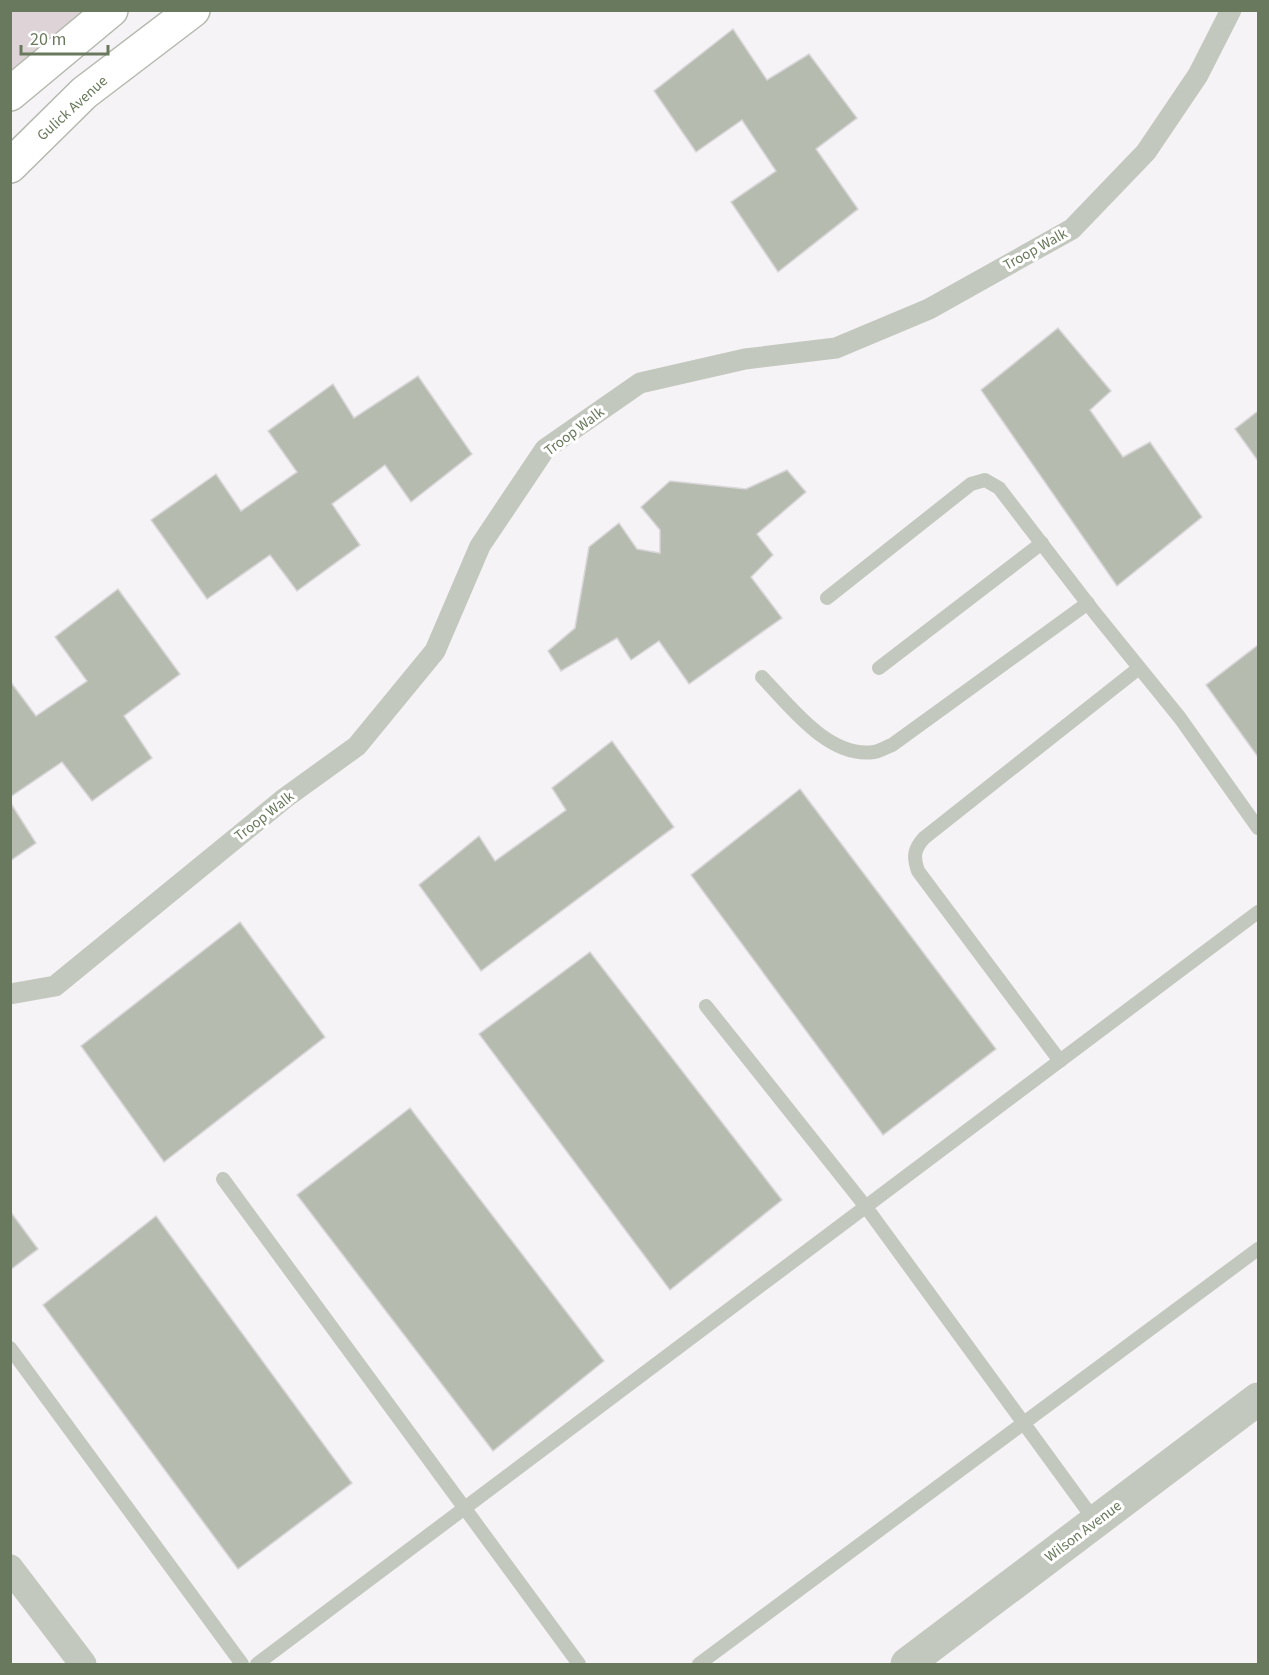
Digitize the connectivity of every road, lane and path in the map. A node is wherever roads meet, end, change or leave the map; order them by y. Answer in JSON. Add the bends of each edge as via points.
{"nodes":[{"id":1,"x":111,"y":10,"type":"edge"},
{"id":2,"x":193,"y":10,"type":"edge"},
{"id":3,"x":1231,"y":10,"type":"edge"},
{"id":4,"x":10,"y":94,"type":"edge"},
{"id":5,"x":10,"y":166,"type":"edge"},
{"id":6,"x":1042,"y":543,"type":"junction"},
{"id":7,"x":827,"y":598,"type":"dead end"},
{"id":8,"x":1088,"y":603,"type":"junction"},
{"id":9,"x":879,"y":668,"type":"dead end"},
{"id":10,"x":1139,"y":668,"type":"junction"},
{"id":11,"x":762,"y":677,"type":"dead end"},
{"id":12,"x":1258,"y":828,"type":"edge"},
{"id":13,"x":1258,"y":912,"type":"edge"},
{"id":14,"x":10,"y":994,"type":"edge"},
{"id":15,"x":706,"y":1006,"type":"dead end"},
{"id":16,"x":1060,"y":1060,"type":"junction"},
{"id":17,"x":223,"y":1179,"type":"dead end"},
{"id":18,"x":866,"y":1207,"type":"junction"},
{"id":19,"x":1258,"y":1249,"type":"edge"},
{"id":20,"x":10,"y":1348,"type":"edge"},
{"id":21,"x":1258,"y":1398,"type":"edge"},
{"id":22,"x":1023,"y":1424,"type":"junction"},
{"id":23,"x":463,"y":1509,"type":"junction"},
{"id":24,"x":1095,"y":1522,"type":"junction"},
{"id":25,"x":10,"y":1568,"type":"edge"},
{"id":26,"x":83,"y":1665,"type":"edge"},
{"id":27,"x":242,"y":1665,"type":"edge"},
{"id":28,"x":257,"y":1665,"type":"edge"},
{"id":29,"x":579,"y":1665,"type":"edge"},
{"id":30,"x":699,"y":1665,"type":"edge"},
{"id":31,"x":907,"y":1665,"type":"edge"}],
"edges":[{"from":1,"to":4,"type":"main road"},
{"from":2,"to":5,"type":"main road","name":"Gulick Avenue","via":[[84,93]]},
{"from":3,"to":14,"type":"street","name":"Troop Walk","via":[[1198,75],[1146,152],[1072,229],[929,309],[836,348],[745,359],[640,383],[544,449],[480,546],[435,651],[357,746],[276,806],[55,986]]},
{"from":6,"to":7,"type":"lane","via":[[999,488],[985,480],[971,484]]},
{"from":6,"to":8,"type":"lane"},
{"from":6,"to":9,"type":"lane"},
{"from":8,"to":10,"type":"lane"},
{"from":8,"to":11,"type":"lane","via":[[892,745],[876,752],[840,747],[820,735]]},
{"from":10,"to":12,"type":"lane","via":[[1180,718]]},
{"from":10,"to":16,"type":"lane","via":[[916,848],[918,871]]},
{"from":13,"to":16,"type":"lane"},
{"from":15,"to":18,"type":"lane"},
{"from":16,"to":18,"type":"lane"},
{"from":17,"to":23,"type":"lane"},
{"from":18,"to":22,"type":"lane"},
{"from":18,"to":23,"type":"lane"},
{"from":19,"to":22,"type":"lane"},
{"from":20,"to":27,"type":"lane"},
{"from":21,"to":24,"type":"street","name":"Wilson Avenue"},
{"from":22,"to":24,"type":"lane"},
{"from":22,"to":30,"type":"lane"},
{"from":23,"to":28,"type":"lane"},
{"from":23,"to":29,"type":"lane"},
{"from":24,"to":31,"type":"street","name":"Wilson Avenue"},
{"from":25,"to":26,"type":"street"}]}
